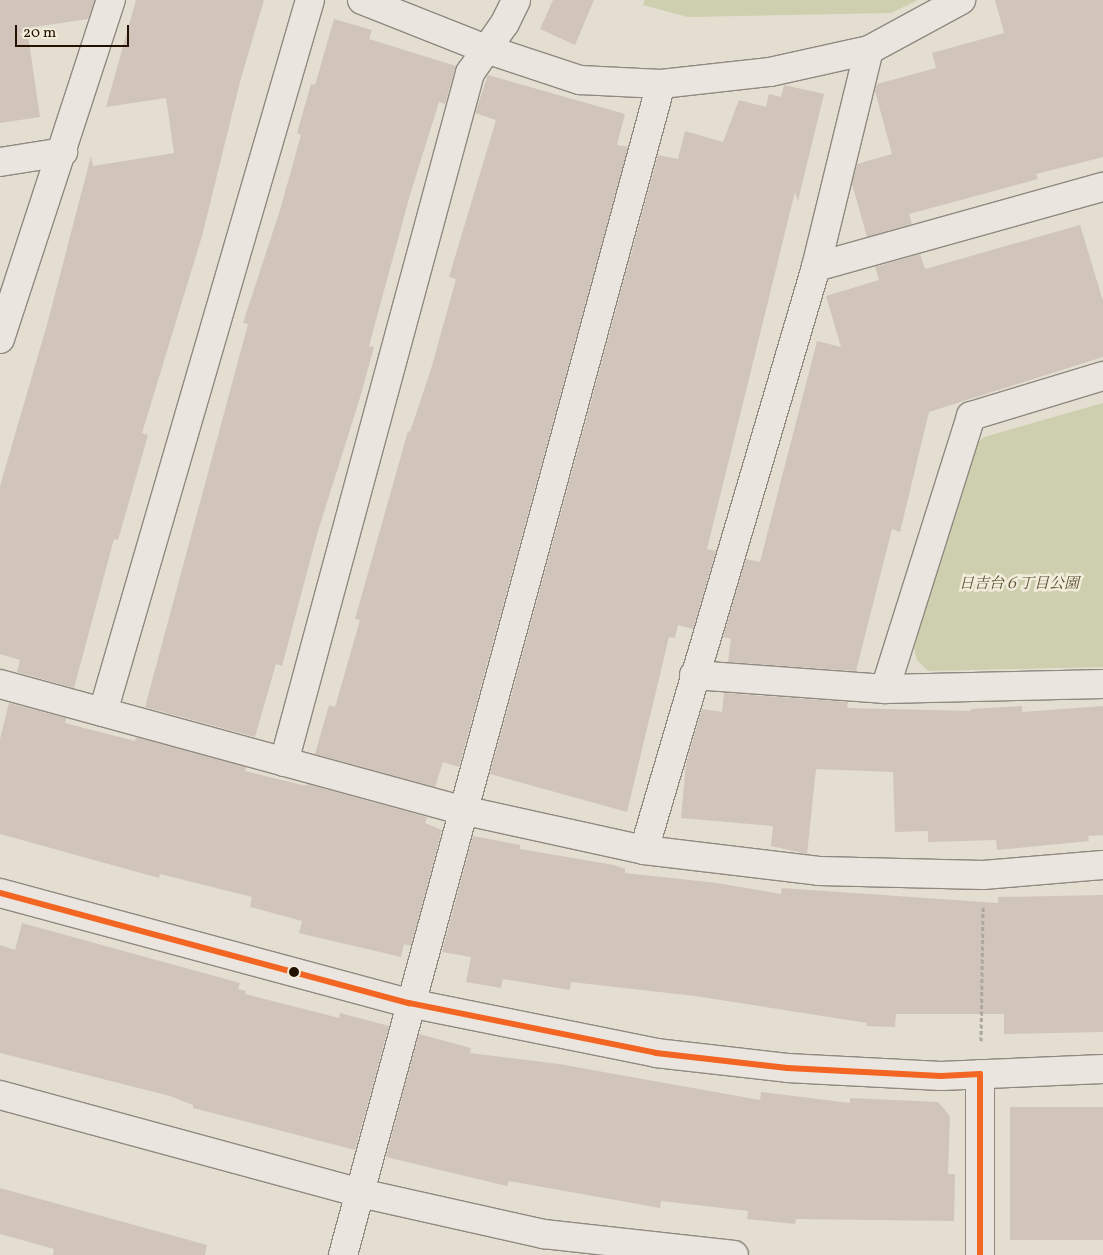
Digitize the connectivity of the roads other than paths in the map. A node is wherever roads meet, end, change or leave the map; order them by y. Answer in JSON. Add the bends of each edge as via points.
{"nodes":[{"id":1,"x":111,"y":0,"type":"edge"},
{"id":2,"x":310,"y":0,"type":"edge"},
{"id":3,"x":362,"y":0,"type":"edge"},
{"id":4,"x":516,"y":0,"type":"edge"},
{"id":5,"x":961,"y":0,"type":"edge"},
{"id":6,"x":486,"y":49,"type":"junction"},
{"id":7,"x":868,"y":50,"type":"junction"},
{"id":8,"x":661,"y":84,"type":"junction"},
{"id":9,"x":63,"y":152,"type":"junction"},
{"id":10,"x":0,"y":162,"type":"edge"},
{"id":11,"x":1103,"y":187,"type":"edge"},
{"id":12,"x":816,"y":268,"type":"junction"},
{"id":13,"x":0,"y":339,"type":"edge"},
{"id":14,"x":1103,"y":376,"type":"edge"},
{"id":15,"x":694,"y":675,"type":"junction"},
{"id":16,"x":0,"y":684,"type":"edge"},
{"id":17,"x":1103,"y":684,"type":"edge"},
{"id":18,"x":885,"y":689,"type":"junction"},
{"id":19,"x":104,"y":712,"type":"junction"},
{"id":20,"x":284,"y":762,"type":"junction"},
{"id":21,"x":462,"y":810,"type":"junction"},
{"id":22,"x":644,"y":850,"type":"junction"},
{"id":23,"x":1103,"y":866,"type":"edge"},
{"id":24,"x":0,"y":893,"type":"edge"},
{"id":25,"x":409,"y":1003,"type":"junction"},
{"id":26,"x":1103,"y":1069,"type":"edge"},
{"id":27,"x":980,"y":1074,"type":"junction"},
{"id":28,"x":0,"y":1095,"type":"edge"},
{"id":29,"x":360,"y":1193,"type":"junction"},
{"id":30,"x":540,"y":1245,"type":"edge"},
{"id":31,"x":343,"y":1255,"type":"edge"},
{"id":32,"x":734,"y":1255,"type":"edge"},
{"id":33,"x":980,"y":1255,"type":"edge"}],
"edges":[{"from":1,"to":9,"type":"street"},
{"from":2,"to":19,"type":"street"},
{"from":3,"to":6,"type":"street"},
{"from":4,"to":6,"type":"street","via":[[505,23]]},
{"from":5,"to":7,"type":"street"},
{"from":6,"to":8,"type":"street","via":[[580,80]]},
{"from":6,"to":20,"type":"street","via":[[470,73]]},
{"from":7,"to":8,"type":"street","via":[[770,72]]},
{"from":7,"to":12,"type":"street"},
{"from":8,"to":21,"type":"street"},
{"from":9,"to":10,"type":"street"},
{"from":9,"to":13,"type":"street"},
{"from":11,"to":12,"type":"street"},
{"from":12,"to":15,"type":"street"},
{"from":14,"to":18,"type":"street","via":[[971,416]]},
{"from":15,"to":18,"type":"street"},
{"from":15,"to":22,"type":"street"},
{"from":16,"to":19,"type":"street"},
{"from":17,"to":18,"type":"street"},
{"from":19,"to":20,"type":"street"},
{"from":20,"to":21,"type":"street"},
{"from":21,"to":22,"type":"street"},
{"from":21,"to":25,"type":"street"},
{"from":22,"to":23,"type":"street","via":[[819,871],[983,875]]},
{"from":24,"to":25,"type":"street"},
{"from":25,"to":27,"type":"street","via":[[656,1053],[787,1068],[941,1076]]},
{"from":25,"to":29,"type":"street"},
{"from":26,"to":27,"type":"street"},
{"from":27,"to":33,"type":"street"},
{"from":28,"to":29,"type":"street"},
{"from":29,"to":30,"type":"street"},
{"from":29,"to":31,"type":"street"},
{"from":30,"to":32,"type":"street"}]}
